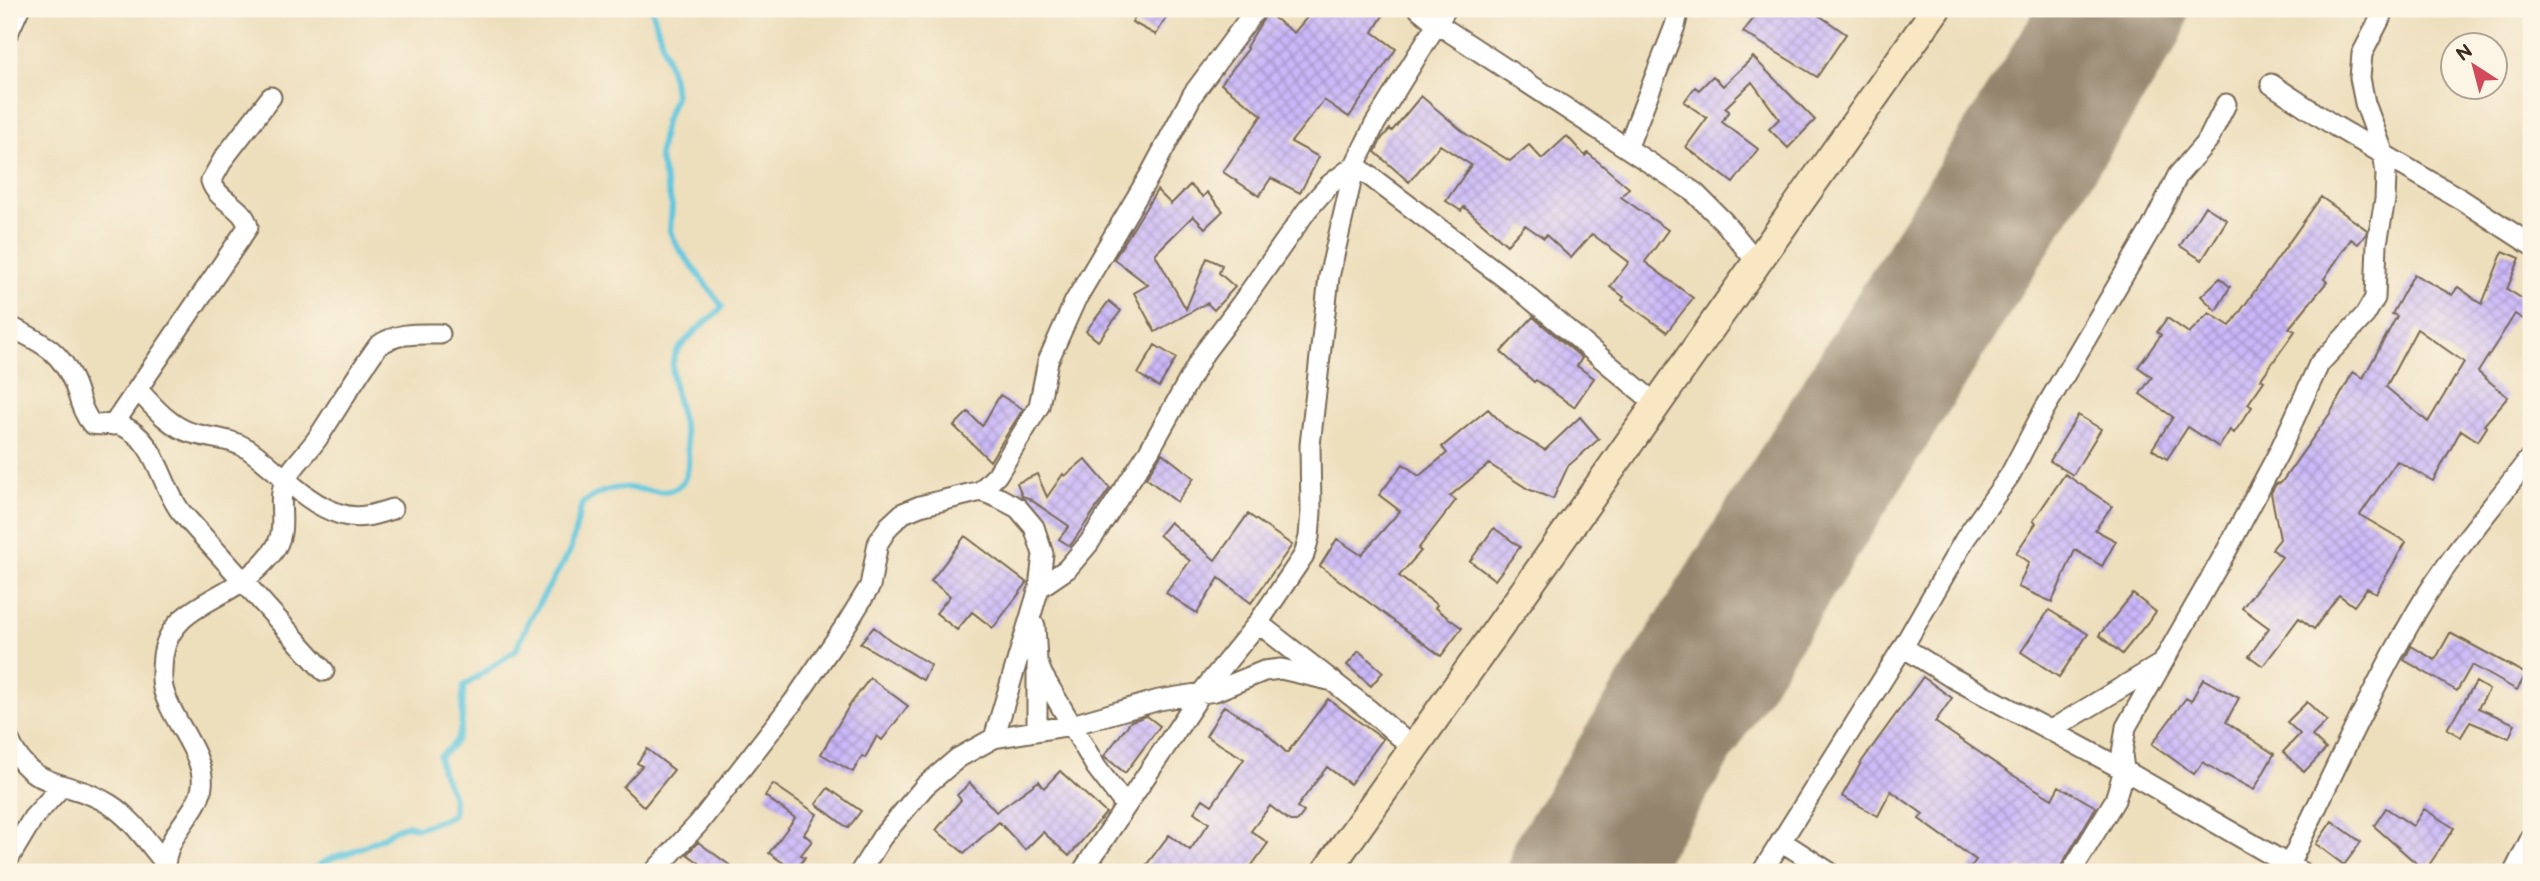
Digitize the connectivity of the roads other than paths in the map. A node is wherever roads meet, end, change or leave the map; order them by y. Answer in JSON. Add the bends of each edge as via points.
{"nodes":[{"id":1,"x":19,"y":9,"type":"edge"},
{"id":2,"x":1256,"y":9,"type":"edge"},
{"id":3,"x":1419,"y":9,"type":"edge"},
{"id":4,"x":1693,"y":9,"type":"edge"},
{"id":5,"x":1936,"y":9,"type":"edge"},
{"id":6,"x":2385,"y":9,"type":"edge"},
{"id":7,"x":1441,"y":16,"type":"edge"},
{"id":8,"x":1677,"y":17,"type":"edge"},
{"id":9,"x":9,"y":31,"type":"edge"},
{"id":10,"x":2271,"y":84,"type":"dead end"},
{"id":11,"x":271,"y":97,"type":"dead end"},
{"id":12,"x":2226,"y":104,"type":"dead end"},
{"id":13,"x":1628,"y":146,"type":"junction"},
{"id":14,"x":2383,"y":152,"type":"junction"},
{"id":15,"x":1354,"y":164,"type":"junction"},
{"id":16,"x":2531,"y":245,"type":"edge"},
{"id":17,"x":1756,"y":261,"type":"junction"},
{"id":18,"x":9,"y":327,"type":"edge"},
{"id":19,"x":440,"y":334,"type":"dead end"},
{"id":20,"x":138,"y":390,"type":"junction"},
{"id":21,"x":1656,"y":404,"type":"junction"},
{"id":22,"x":113,"y":425,"type":"junction"},
{"id":23,"x":2531,"y":456,"type":"edge"},
{"id":24,"x":286,"y":479,"type":"junction"},
{"id":25,"x":981,"y":491,"type":"junction"},
{"id":26,"x":392,"y":509,"type":"dead end"},
{"id":27,"x":244,"y":580,"type":"junction"},
{"id":28,"x":1037,"y":596,"type":"junction"},
{"id":29,"x":1258,"y":623,"type":"junction"},
{"id":30,"x":1903,"y":647,"type":"junction"},
{"id":31,"x":1037,"y":661,"type":"junction"},
{"id":32,"x":2160,"y":664,"type":"junction"},
{"id":33,"x":324,"y":671,"type":"dead end"},
{"id":34,"x":1333,"y":681,"type":"junction"},
{"id":35,"x":1202,"y":692,"type":"junction"},
{"id":36,"x":1072,"y":725,"type":"junction"},
{"id":37,"x":1037,"y":730,"type":"junction"},
{"id":38,"x":2051,"y":730,"type":"junction"},
{"id":39,"x":994,"y":738,"type":"junction"},
{"id":40,"x":9,"y":740,"type":"edge"},
{"id":41,"x":1413,"y":748,"type":"junction"},
{"id":42,"x":2124,"y":770,"type":"junction"},
{"id":43,"x":62,"y":786,"type":"junction"},
{"id":44,"x":1126,"y":806,"type":"junction"},
{"id":45,"x":2531,"y":838,"type":"edge"},
{"id":46,"x":1781,"y":841,"type":"junction"},
{"id":47,"x":9,"y":859,"type":"edge"},
{"id":48,"x":165,"y":868,"type":"edge"},
{"id":49,"x":2295,"y":869,"type":"edge"},
{"id":50,"x":654,"y":872,"type":"edge"},
{"id":51,"x":860,"y":872,"type":"edge"},
{"id":52,"x":1082,"y":872,"type":"edge"},
{"id":53,"x":1325,"y":872,"type":"edge"},
{"id":54,"x":1762,"y":872,"type":"edge"},
{"id":55,"x":1829,"y":872,"type":"edge"},
{"id":56,"x":2071,"y":872,"type":"edge"},
{"id":57,"x":2514,"y":872,"type":"edge"}],
"edges":[{"from":1,"to":9,"type":"street"},
{"from":2,"to":25,"type":"street","via":[[1193,94],[1075,301],[1048,361],[1039,405],[1004,466]]},
{"from":3,"to":7,"type":"street"},
{"from":4,"to":8,"type":"street"},
{"from":5,"to":17,"type":"street"},
{"from":6,"to":14,"type":"street","via":[[2362,54],[2360,78]]},
{"from":7,"to":13,"type":"street"},
{"from":7,"to":15,"type":"street"},
{"from":8,"to":13,"type":"street"},
{"from":10,"to":14,"type":"street"},
{"from":11,"to":20,"type":"street","via":[[211,181],[220,196],[245,217],[248,227]]},
{"from":12,"to":30,"type":"street","via":[[2208,140],[2178,175],[2010,475],[1965,539]]},
{"from":13,"to":17,"type":"street","via":[[1694,191]]},
{"from":14,"to":16,"type":"street"},
{"from":14,"to":32,"type":"street","via":[[2385,200],[2377,243],[2375,298],[2319,364],[2279,452]]},
{"from":15,"to":21,"type":"street","via":[[1514,285]]},
{"from":15,"to":28,"type":"street","via":[[1307,209],[1204,353],[1089,543]]},
{"from":15,"to":29,"type":"street","via":[[1329,277],[1310,445],[1309,537],[1304,555]]},
{"from":17,"to":21,"type":"street"},
{"from":18,"to":22,"type":"street","via":[[56,353],[92,424]]},
{"from":19,"to":24,"type":"street","via":[[402,334],[379,346]]},
{"from":20,"to":22,"type":"street"},
{"from":20,"to":24,"type":"street","via":[[173,423],[190,433],[234,441]]},
{"from":21,"to":41,"type":"street"},
{"from":22,"to":27,"type":"street","via":[[129,430],[144,444],[170,498]]},
{"from":23,"to":49,"type":"street","via":[[2418,609],[2378,682]]},
{"from":24,"to":26,"type":"street","via":[[337,513],[370,516]]},
{"from":24,"to":27,"type":"street","via":[[282,537],[263,564]]},
{"from":25,"to":28,"type":"street","via":[[1018,508],[1034,527],[1043,554]]},
{"from":25,"to":50,"type":"street","via":[[920,506],[888,526],[878,543],[870,586],[848,622],[763,741]]},
{"from":27,"to":33,"type":"street"},
{"from":27,"to":48,"type":"street","via":[[202,603],[176,625],[163,653],[162,685],[201,765],[202,786],[175,836]]},
{"from":28,"to":31,"type":"street"},
{"from":28,"to":39,"type":"street"},
{"from":29,"to":34,"type":"street"},
{"from":29,"to":35,"type":"street"},
{"from":30,"to":38,"type":"street"},
{"from":30,"to":46,"type":"street"},
{"from":31,"to":36,"type":"street"},
{"from":31,"to":37,"type":"street"},
{"from":32,"to":38,"type":"street"},
{"from":32,"to":42,"type":"street","via":[[2126,727]]},
{"from":34,"to":35,"type":"street","via":[[1281,669]]},
{"from":34,"to":41,"type":"street"},
{"from":35,"to":36,"type":"street"},
{"from":35,"to":44,"type":"street"},
{"from":36,"to":37,"type":"street"},
{"from":36,"to":44,"type":"street"},
{"from":37,"to":39,"type":"street"},
{"from":38,"to":42,"type":"street"},
{"from":39,"to":51,"type":"street","via":[[958,758],[925,786],[882,837]]},
{"from":40,"to":43,"type":"street","via":[[28,770]]},
{"from":41,"to":53,"type":"street"},
{"from":42,"to":49,"type":"street"},
{"from":42,"to":56,"type":"street","via":[[2115,800]]},
{"from":43,"to":47,"type":"street","via":[[33,818]]},
{"from":43,"to":48,"type":"street","via":[[87,791],[112,806],[138,830]]},
{"from":44,"to":52,"type":"street"},
{"from":45,"to":57,"type":"street"},
{"from":46,"to":54,"type":"street"},
{"from":46,"to":55,"type":"street"}]}
